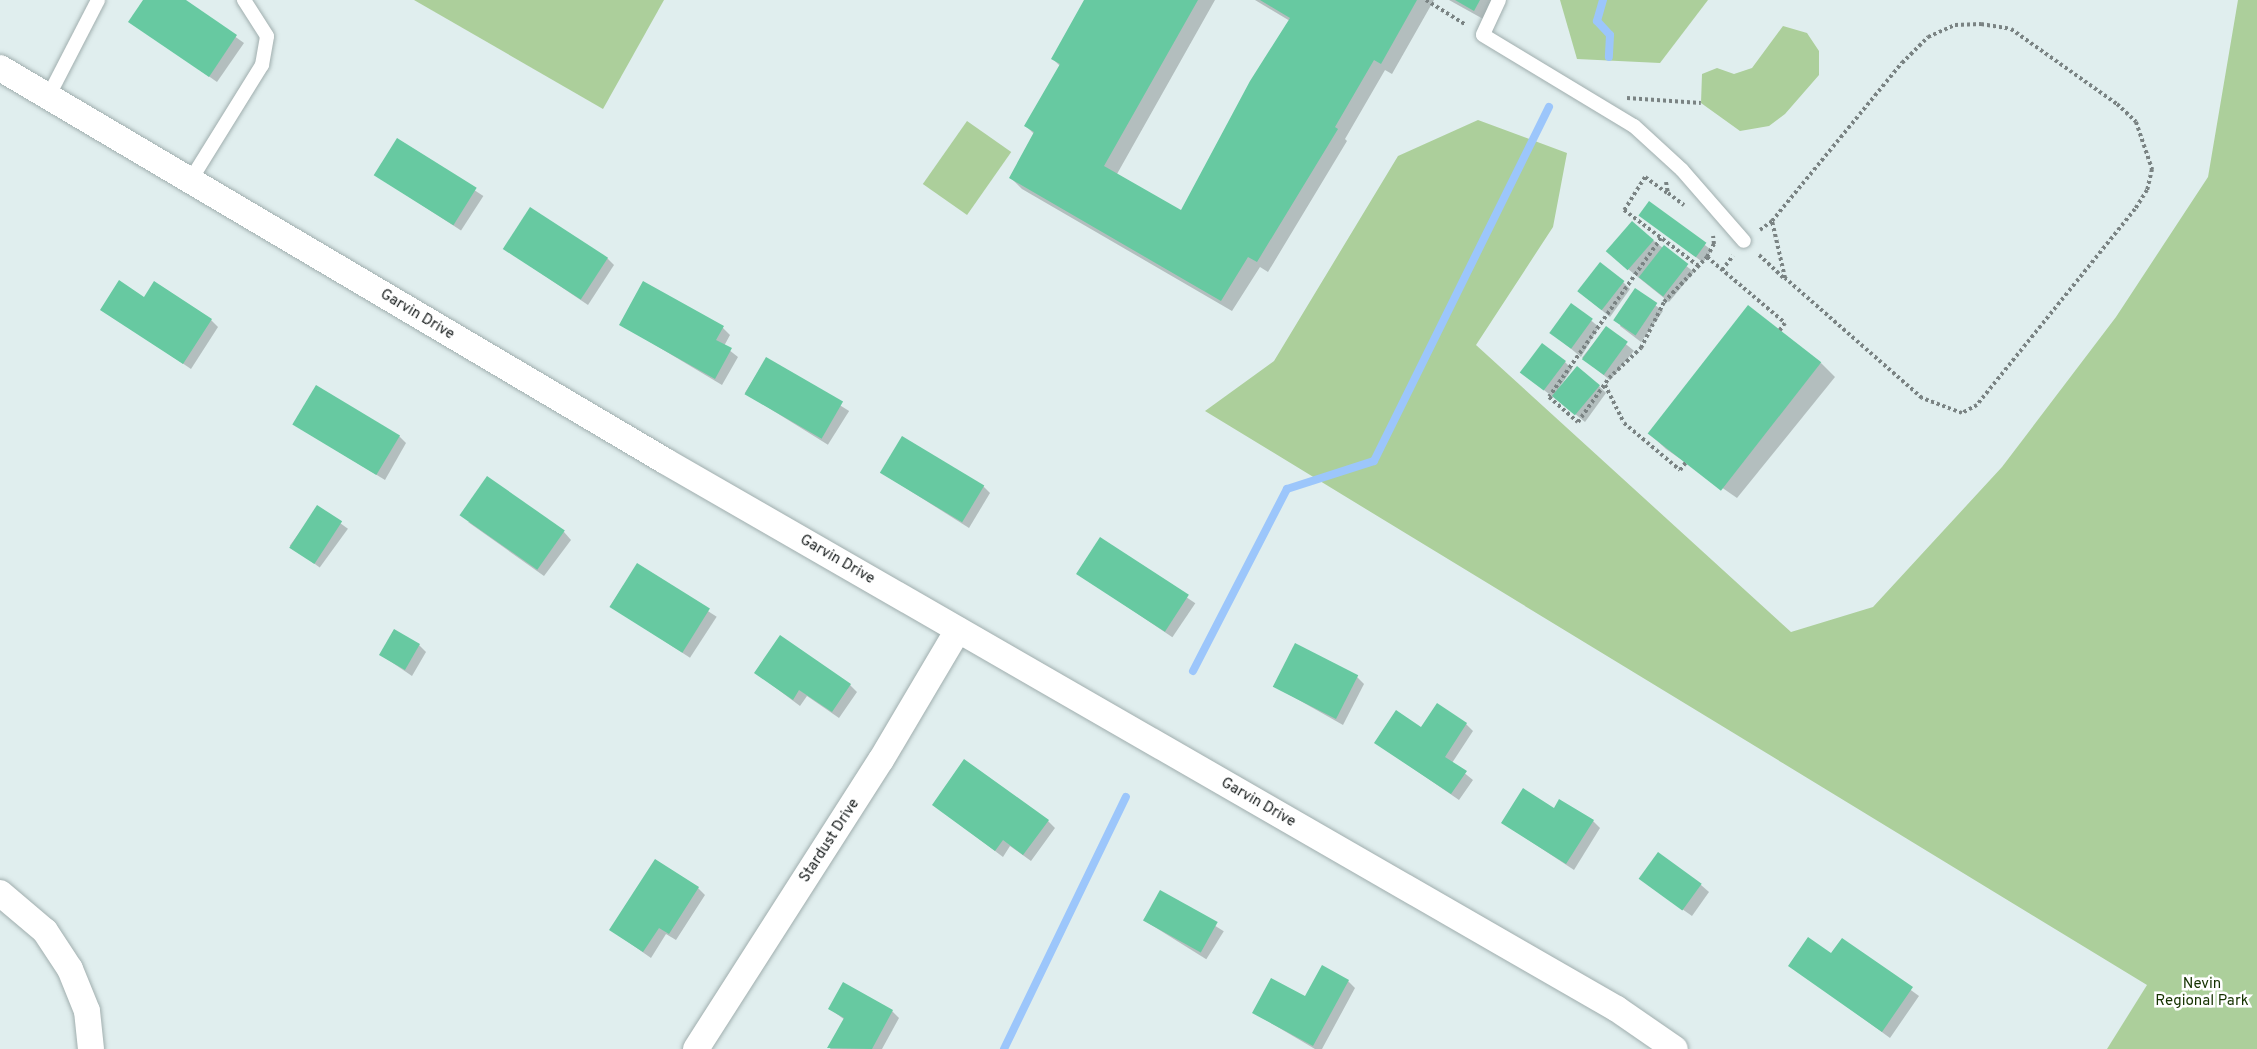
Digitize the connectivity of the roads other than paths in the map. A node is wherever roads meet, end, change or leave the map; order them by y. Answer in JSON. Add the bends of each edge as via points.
{"nodes":[{"id":1,"x":98,"y":0,"type":"edge"},
{"id":2,"x":244,"y":0,"type":"edge"},
{"id":3,"x":1499,"y":0,"type":"edge"},
{"id":4,"x":0,"y":68,"type":"edge"},
{"id":5,"x":48,"y":97,"type":"junction"},
{"id":6,"x":190,"y":181,"type":"junction"},
{"id":7,"x":1744,"y":242,"type":"road end"},
{"id":8,"x":958,"y":630,"type":"junction"},
{"id":9,"x":0,"y":893,"type":"edge"},
{"id":10,"x":91,"y":1049,"type":"edge"},
{"id":11,"x":696,"y":1049,"type":"edge"},
{"id":12,"x":1675,"y":1049,"type":"edge"}],
"edges":[{"from":1,"to":5,"type":"lane"},
{"from":2,"to":6,"type":"lane","via":[[267,36],[262,65]]},
{"from":3,"to":7,"type":"lane","via":[[1482,35],[1634,126],[1687,176]]},
{"from":4,"to":5,"type":"street","name":"Garvin Drive"},
{"from":5,"to":6,"type":"street","name":"Garvin Drive"},
{"from":6,"to":8,"type":"street","name":"Garvin Drive"},
{"from":8,"to":11,"type":"street","name":"Stardust Drive","via":[[881,760]]},
{"from":8,"to":12,"type":"street","name":"Garvin Drive","via":[[1617,1009]]},
{"from":9,"to":10,"type":"street","via":[[45,931],[70,969],[87,1011]]}]}
